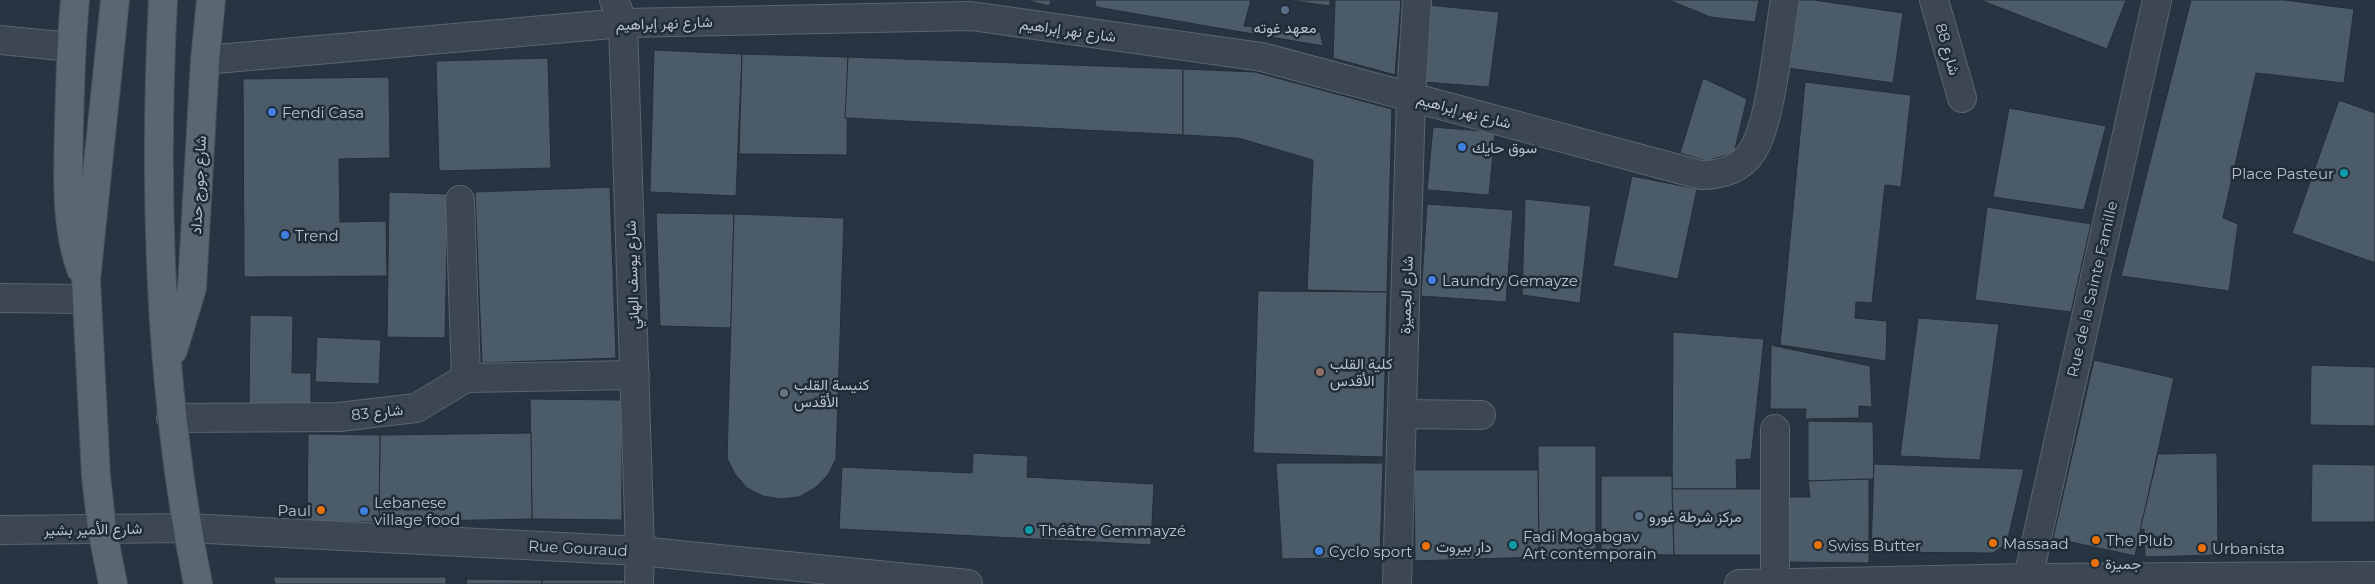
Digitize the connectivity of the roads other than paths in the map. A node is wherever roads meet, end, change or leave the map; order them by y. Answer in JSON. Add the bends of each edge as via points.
{"nodes":[{"id":1,"x":74,"y":0,"type":"edge"},
{"id":2,"x":116,"y":0,"type":"edge"},
{"id":3,"x":163,"y":0,"type":"edge"},
{"id":4,"x":210,"y":0,"type":"edge"},
{"id":5,"x":1417,"y":0,"type":"edge"},
{"id":6,"x":1785,"y":0,"type":"edge"},
{"id":7,"x":1934,"y":0,"type":"edge"},
{"id":8,"x":2157,"y":0,"type":"edge"},
{"id":9,"x":972,"y":8,"type":"edge"},
{"id":10,"x":618,"y":12,"type":"edge"},
{"id":11,"x":0,"y":40,"type":"edge"},
{"id":12,"x":71,"y":48,"type":"junction"},
{"id":13,"x":205,"y":60,"type":"junction"},
{"id":14,"x":1411,"y":96,"type":"junction"},
{"id":15,"x":1962,"y":98,"type":"dead end"},
{"id":16,"x":460,"y":200,"type":"dead end"},
{"id":17,"x":86,"y":290,"type":"junction"},
{"id":18,"x":0,"y":298,"type":"edge"},
{"id":19,"x":168,"y":366,"type":"junction"},
{"id":20,"x":635,"y":375,"type":"junction"},
{"id":21,"x":466,"y":378,"type":"junction"},
{"id":22,"x":1402,"y":414,"type":"junction"},
{"id":23,"x":1481,"y":415,"type":"dead end"},
{"id":24,"x":171,"y":418,"type":"junction"},
{"id":25,"x":1775,"y":429,"type":"dead end"},
{"id":26,"x":187,"y":528,"type":"junction"},
{"id":27,"x":102,"y":529,"type":"junction"},
{"id":28,"x":0,"y":530,"type":"edge"},
{"id":29,"x":640,"y":551,"type":"junction"},
{"id":30,"x":711,"y":572,"type":"edge"},
{"id":31,"x":2375,"y":576,"type":"edge"},
{"id":32,"x":2028,"y":578,"type":"junction"},
{"id":33,"x":2198,"y":581,"type":"edge"},
{"id":34,"x":1846,"y":583,"type":"edge"},
{"id":35,"x":113,"y":584,"type":"edge"},
{"id":36,"x":198,"y":584,"type":"edge"},
{"id":37,"x":639,"y":584,"type":"edge"},
{"id":38,"x":968,"y":584,"type":"edge"},
{"id":39,"x":1397,"y":584,"type":"edge"},
{"id":40,"x":1739,"y":584,"type":"edge"},
{"id":41,"x":1775,"y":584,"type":"edge"}],
"edges":[{"from":1,"to":12,"type":"main road"},
{"from":2,"to":17,"type":"main road"},
{"from":3,"to":19,"type":"main road","name":"شارع جورج حداد","via":[[158,218]]},
{"from":4,"to":13,"type":"main road","name":"شارع جورج حداد"},
{"from":5,"to":14,"type":"street","name":"شارع الجميزة"},
{"from":6,"to":14,"type":"street","name":"شارع نهر إبراهيم","via":[[1766,113],[1754,150],[1742,163],[1717,175],[1701,174]]},
{"from":7,"to":15,"type":"street","name":"شارع 88"},
{"from":8,"to":32,"type":"street","name":"Rue de la Sainte Famille"},
{"from":9,"to":10,"type":"street","name":"شارع نهر إبراهيم"},
{"from":9,"to":14,"type":"street","name":"شارع نهر إبراهيم","via":[[1262,57]]},
{"from":10,"to":13,"type":"street","name":"شارع نهر إبراهيم"},
{"from":10,"to":20,"type":"street","name":"شارع يوسف الهاني"},
{"from":11,"to":12,"type":"street"},
{"from":12,"to":17,"type":"main road","via":[[69,209],[73,246]]},
{"from":13,"to":19,"type":"main road","name":"شارع جورج حداد","via":[[192,288]]},
{"from":14,"to":22,"type":"street","name":"شارع الجميزة"},
{"from":16,"to":21,"type":"street"},
{"from":17,"to":18,"type":"street"},
{"from":17,"to":27,"type":"main road"},
{"from":19,"to":24,"type":"main road","name":"شارع جورج حداد"},
{"from":20,"to":21,"type":"street","name":"شارع 83"},
{"from":20,"to":29,"type":"street","name":"شارع يوسف الهاني"},
{"from":21,"to":24,"type":"street","name":"شارع 83","via":[[416,408],[339,416]]},
{"from":22,"to":23,"type":"street"},
{"from":22,"to":39,"type":"street","name":"شارع الجميزة"},
{"from":24,"to":26,"type":"main road","name":"شارع جورج حداد"},
{"from":25,"to":41,"type":"street"},
{"from":26,"to":27,"type":"street","name":"شارع الأمير بشير"},
{"from":26,"to":29,"type":"street","name":"Rue Gouraud"},
{"from":26,"to":36,"type":"main road","name":"شارع جورج حداد"},
{"from":27,"to":28,"type":"street","name":"شارع الأمير بشير"},
{"from":27,"to":35,"type":"main road"},
{"from":29,"to":30,"type":"street","name":"Rue Gouraud"},
{"from":29,"to":37,"type":"street","name":"شارع يوسف الهاني"},
{"from":30,"to":38,"type":"street","name":"Rue Gouraud"},
{"from":31,"to":33,"type":"street"},
{"from":32,"to":33,"type":"street"},
{"from":32,"to":34,"type":"street"},
{"from":34,"to":41,"type":"street"},
{"from":40,"to":41,"type":"street"}]}
